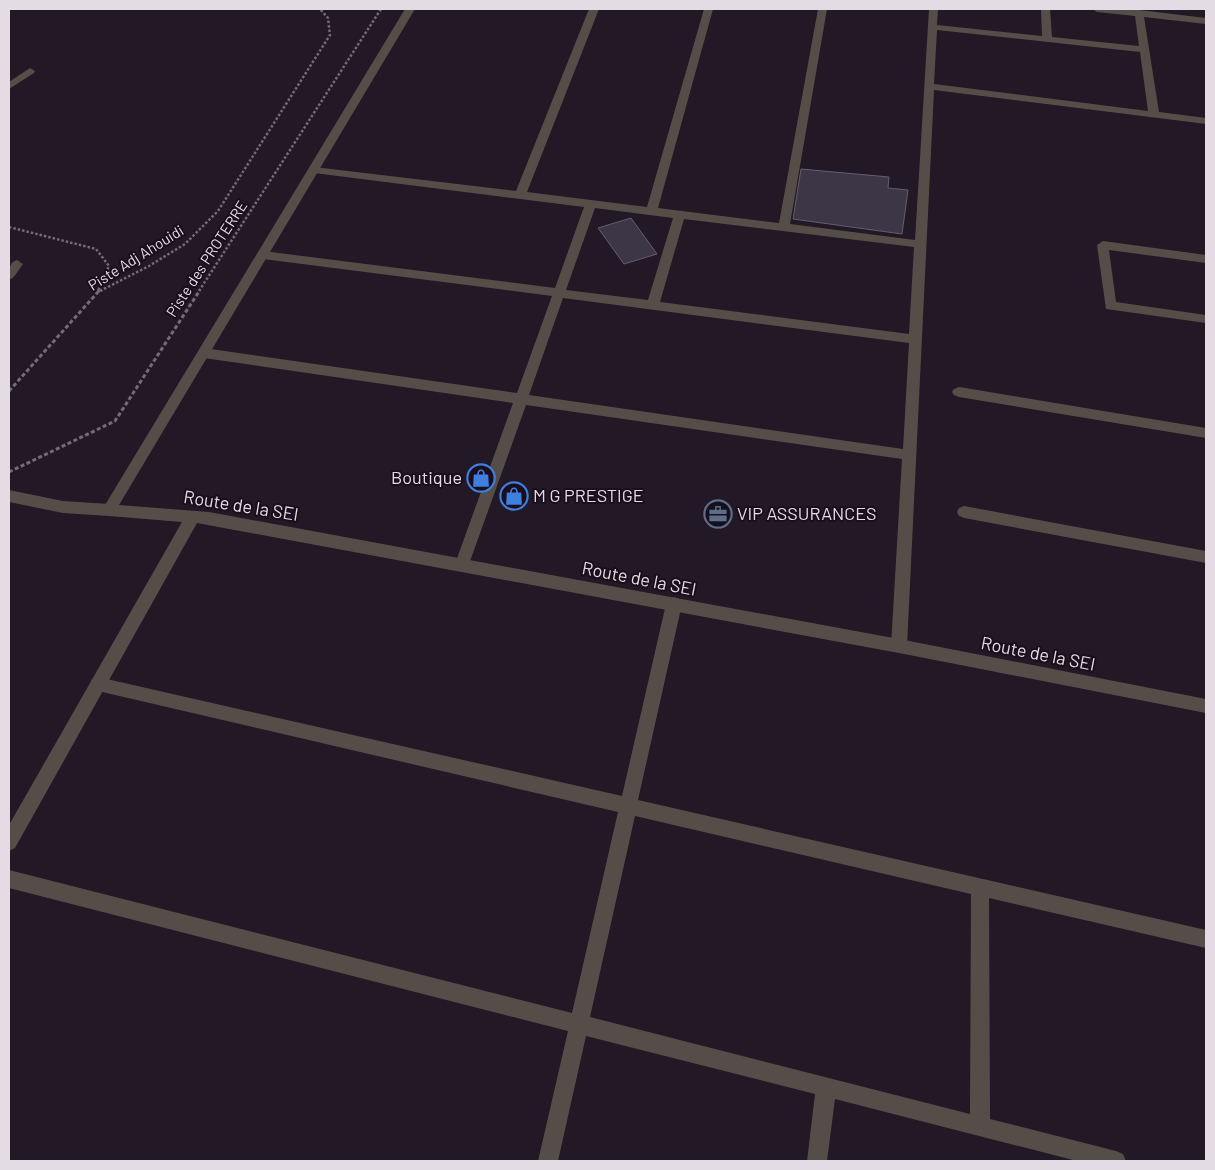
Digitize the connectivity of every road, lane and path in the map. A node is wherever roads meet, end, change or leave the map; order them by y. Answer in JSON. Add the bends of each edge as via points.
{"nodes":[{"id":1,"x":320,"y":9,"type":"edge"},
{"id":2,"x":381,"y":9,"type":"edge"},
{"id":3,"x":410,"y":9,"type":"edge"},
{"id":4,"x":594,"y":9,"type":"edge"},
{"id":5,"x":709,"y":9,"type":"edge"},
{"id":6,"x":823,"y":9,"type":"edge"},
{"id":7,"x":933,"y":9,"type":"edge"},
{"id":8,"x":1046,"y":9,"type":"edge"},
{"id":9,"x":1097,"y":9,"type":"edge"},
{"id":10,"x":1139,"y":13,"type":"junction"},
{"id":11,"x":1206,"y":21,"type":"edge"},
{"id":12,"x":932,"y":26,"type":"junction"},
{"id":13,"x":1047,"y":39,"type":"junction"},
{"id":14,"x":1143,"y":49,"type":"junction"},
{"id":15,"x":30,"y":71,"type":"dead end"},
{"id":16,"x":9,"y":86,"type":"edge"},
{"id":17,"x":929,"y":86,"type":"junction"},
{"id":18,"x":1154,"y":114,"type":"junction"},
{"id":19,"x":1206,"y":121,"type":"edge"},
{"id":20,"x":314,"y":170,"type":"junction"},
{"id":21,"x":520,"y":195,"type":"junction"},
{"id":22,"x":591,"y":204,"type":"junction"},
{"id":23,"x":652,"y":211,"type":"junction"},
{"id":24,"x":680,"y":214,"type":"junction"},
{"id":25,"x":9,"y":227,"type":"edge"},
{"id":26,"x":784,"y":227,"type":"junction"},
{"id":27,"x":920,"y":244,"type":"junction"},
{"id":28,"x":263,"y":255,"type":"junction"},
{"id":29,"x":1206,"y":259,"type":"edge"},
{"id":30,"x":17,"y":264,"type":"dead end"},
{"id":31,"x":9,"y":275,"type":"edge"},
{"id":32,"x":98,"y":292,"type":"junction"},
{"id":33,"x":559,"y":293,"type":"junction"},
{"id":34,"x":653,"y":305,"type":"junction"},
{"id":35,"x":1206,"y":319,"type":"edge"},
{"id":36,"x":915,"y":339,"type":"junction"},
{"id":37,"x":204,"y":353,"type":"junction"},
{"id":38,"x":9,"y":391,"type":"edge"},
{"id":39,"x":959,"y":392,"type":"dead end"},
{"id":40,"x":521,"y":399,"type":"junction"},
{"id":41,"x":1206,"y":433,"type":"edge"},
{"id":42,"x":909,"y":456,"type":"junction"},
{"id":43,"x":9,"y":472,"type":"edge"},
{"id":44,"x":9,"y":496,"type":"edge"},
{"id":45,"x":109,"y":510,"type":"junction"},
{"id":46,"x":964,"y":512,"type":"dead end"},
{"id":47,"x":193,"y":516,"type":"junction"},
{"id":48,"x":1206,"y":557,"type":"edge"},
{"id":49,"x":462,"y":564,"type":"junction"},
{"id":50,"x":674,"y":604,"type":"junction"},
{"id":51,"x":899,"y":646,"type":"junction"},
{"id":52,"x":98,"y":684,"type":"junction"},
{"id":53,"x":1206,"y":706,"type":"edge"},
{"id":54,"x":628,"y":806,"type":"junction"},
{"id":55,"x":9,"y":842,"type":"edge"},
{"id":56,"x":9,"y":879,"type":"edge"},
{"id":57,"x":980,"y":887,"type":"junction"},
{"id":58,"x":1206,"y":940,"type":"edge"},
{"id":59,"x":579,"y":1024,"type":"junction"},
{"id":60,"x":826,"y":1087,"type":"junction"},
{"id":61,"x":980,"y":1126,"type":"junction"},
{"id":62,"x":1062,"y":1154,"type":"edge"},
{"id":63,"x":548,"y":1161,"type":"edge"},
{"id":64,"x":817,"y":1161,"type":"edge"},
{"id":65,"x":1116,"y":1161,"type":"edge"}],
"edges":[{"from":1,"to":32,"type":"path","name":"Piste Adj Ahouidi","via":[[328,18],[330,35],[218,211],[185,244]]},
{"from":2,"to":43,"type":"path","name":"Piste des PROTERRE","via":[[115,421]]},
{"from":3,"to":20,"type":"street"},
{"from":4,"to":21,"type":"street"},
{"from":5,"to":23,"type":"street"},
{"from":6,"to":26,"type":"street"},
{"from":7,"to":12,"type":"street"},
{"from":8,"to":13,"type":"street"},
{"from":9,"to":10,"type":"street"},
{"from":10,"to":11,"type":"street"},
{"from":10,"to":14,"type":"street"},
{"from":12,"to":13,"type":"street"},
{"from":12,"to":17,"type":"street"},
{"from":13,"to":14,"type":"street"},
{"from":14,"to":18,"type":"street"},
{"from":15,"to":16,"type":"street"},
{"from":17,"to":18,"type":"street"},
{"from":17,"to":27,"type":"street"},
{"from":18,"to":19,"type":"street"},
{"from":20,"to":21,"type":"street"},
{"from":20,"to":28,"type":"street"},
{"from":21,"to":22,"type":"street"},
{"from":22,"to":23,"type":"street"},
{"from":22,"to":33,"type":"street"},
{"from":23,"to":24,"type":"street"},
{"from":24,"to":26,"type":"street"},
{"from":24,"to":34,"type":"street"},
{"from":25,"to":32,"type":"path","via":[[96,249],[109,266]]},
{"from":26,"to":27,"type":"street"},
{"from":27,"to":36,"type":"street"},
{"from":28,"to":33,"type":"street"},
{"from":28,"to":37,"type":"street"},
{"from":29,"to":35,"type":"street","via":[[1103,245],[1110,306]]},
{"from":30,"to":31,"type":"street"},
{"from":32,"to":38,"type":"path","name":"Piste Adj Ahouidi"},
{"from":33,"to":34,"type":"street"},
{"from":33,"to":40,"type":"street"},
{"from":34,"to":36,"type":"street"},
{"from":36,"to":42,"type":"street"},
{"from":37,"to":40,"type":"street"},
{"from":37,"to":45,"type":"street"},
{"from":39,"to":41,"type":"street"},
{"from":40,"to":42,"type":"street"},
{"from":40,"to":49,"type":"street"},
{"from":42,"to":51,"type":"street"},
{"from":44,"to":45,"type":"street","name":"Route de la SEI","via":[[63,507]]},
{"from":45,"to":47,"type":"street","name":"Route de la SEI"},
{"from":46,"to":48,"type":"street"},
{"from":47,"to":49,"type":"street","name":"Route de la SEI"},
{"from":47,"to":52,"type":"street"},
{"from":49,"to":50,"type":"street","name":"Route de la SEI"},
{"from":50,"to":51,"type":"street","name":"Route de la SEI"},
{"from":50,"to":54,"type":"street"},
{"from":51,"to":53,"type":"street","name":"Route de la SEI"},
{"from":52,"to":54,"type":"street"},
{"from":52,"to":55,"type":"street"},
{"from":54,"to":57,"type":"street"},
{"from":54,"to":59,"type":"street"},
{"from":56,"to":59,"type":"street"},
{"from":57,"to":58,"type":"street"},
{"from":57,"to":61,"type":"street"},
{"from":59,"to":60,"type":"street"},
{"from":59,"to":63,"type":"street"},
{"from":60,"to":61,"type":"street"},
{"from":60,"to":64,"type":"street"},
{"from":61,"to":62,"type":"street"},
{"from":62,"to":65,"type":"street"}]}
